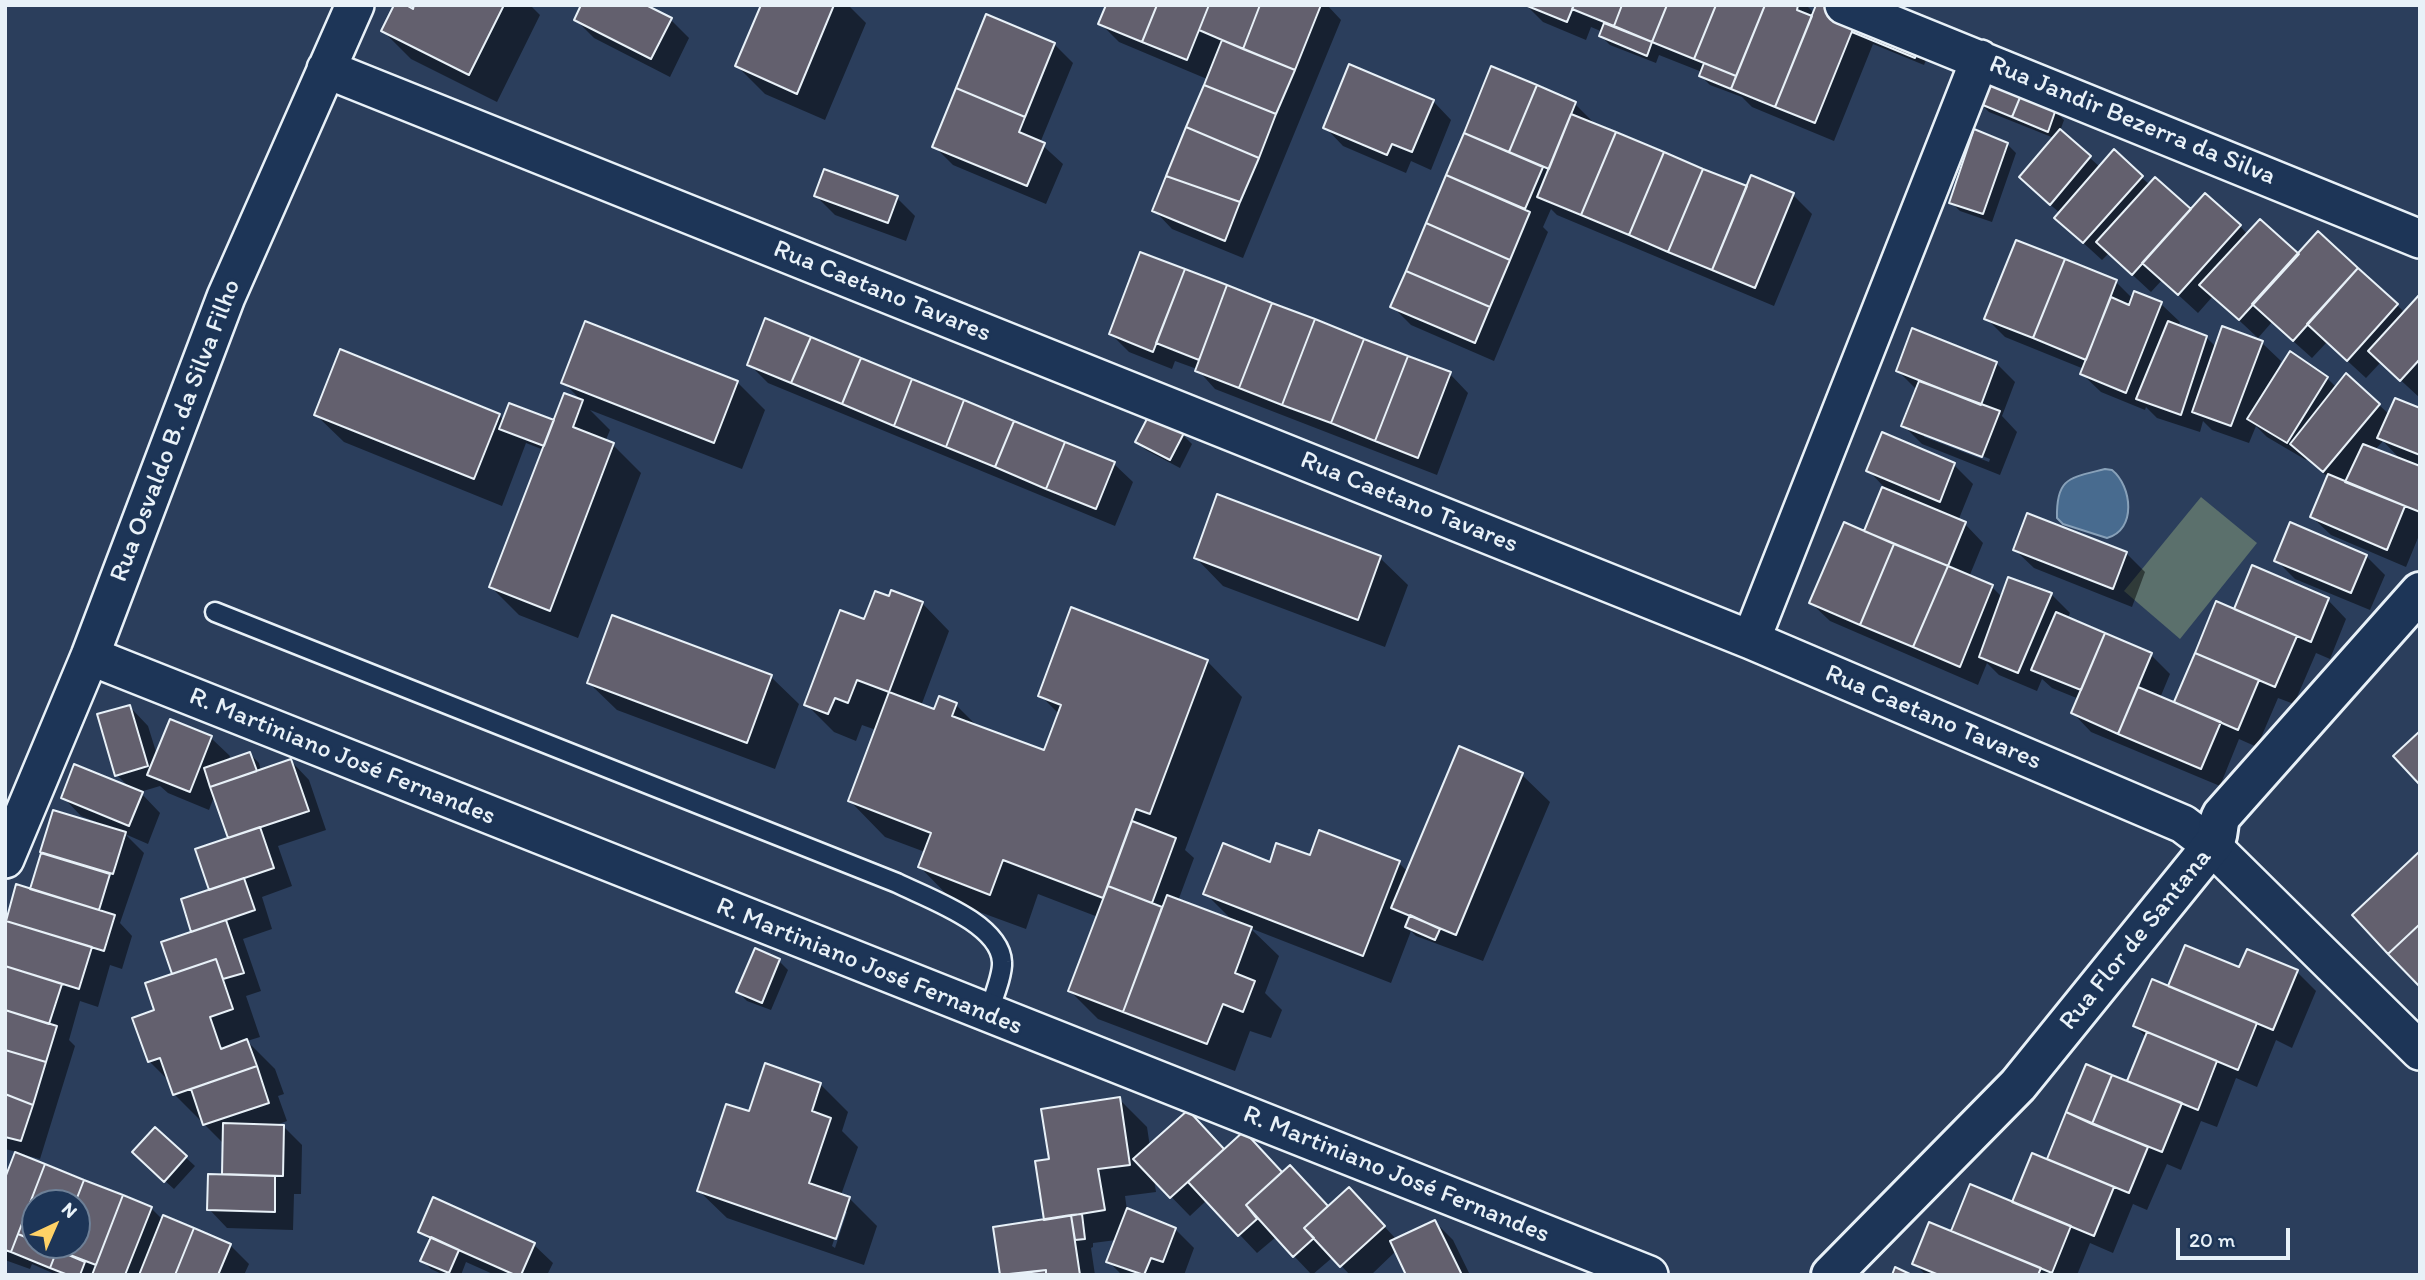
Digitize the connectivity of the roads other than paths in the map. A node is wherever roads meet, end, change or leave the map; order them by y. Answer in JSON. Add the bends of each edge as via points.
{"nodes":[{"id":1,"x":355,"y":5,"type":"edge"},
{"id":2,"x":1843,"y":5,"type":"edge"},
{"id":3,"x":1980,"y":59,"type":"junction"},
{"id":4,"x":326,"y":69,"type":"junction"},
{"id":5,"x":2420,"y":239,"type":"edge"},
{"id":6,"x":2420,"y":592,"type":"edge"},
{"id":7,"x":215,"y":612,"type":"dead end"},
{"id":8,"x":1751,"y":640,"type":"junction"},
{"id":9,"x":90,"y":656,"type":"junction"},
{"id":10,"x":2212,"y":846,"type":"junction"},
{"id":11,"x":5,"y":859,"type":"edge"},
{"id":12,"x":988,"y":1014,"type":"junction"},
{"id":13,"x":2420,"y":1051,"type":"edge"},
{"id":14,"x":1649,"y":1275,"type":"edge"},
{"id":15,"x":1831,"y":1275,"type":"edge"}],
"edges":[{"from":1,"to":4,"type":"street","name":"Rua Osvaldo B. da Silva Filho"},
{"from":2,"to":3,"type":"street","name":"Rua Jandir Bezerra da Silva"},
{"from":3,"to":5,"type":"street","name":"Rua Jandir Bezerra da Silva"},
{"from":3,"to":8,"type":"street"},
{"from":4,"to":8,"type":"street","name":"Rua Caetano Tavares"},
{"from":4,"to":9,"type":"street","name":"Rua Osvaldo B. da Silva Filho","via":[[226,297]]},
{"from":6,"to":10,"type":"street","name":"Rua Flor de Santana","via":[[2222,815]]},
{"from":7,"to":12,"type":"lane","via":[[897,883],[974,921],[997,945],[1003,962]]},
{"from":8,"to":10,"type":"street","name":"Rua Caetano Tavares","via":[[2183,824]]},
{"from":9,"to":11,"type":"street","name":"Rua Osvaldo B. da Silva Filho"},
{"from":9,"to":12,"type":"street","name":"R. Martiniano José Fernandes"},
{"from":10,"to":13,"type":"street","name":"Rua Caetano Tavares"},
{"from":10,"to":15,"type":"street","name":"Rua Flor de Santana","via":[[2018,1085]]},
{"from":12,"to":14,"type":"street","name":"R. Martiniano José Fernandes"}]}
